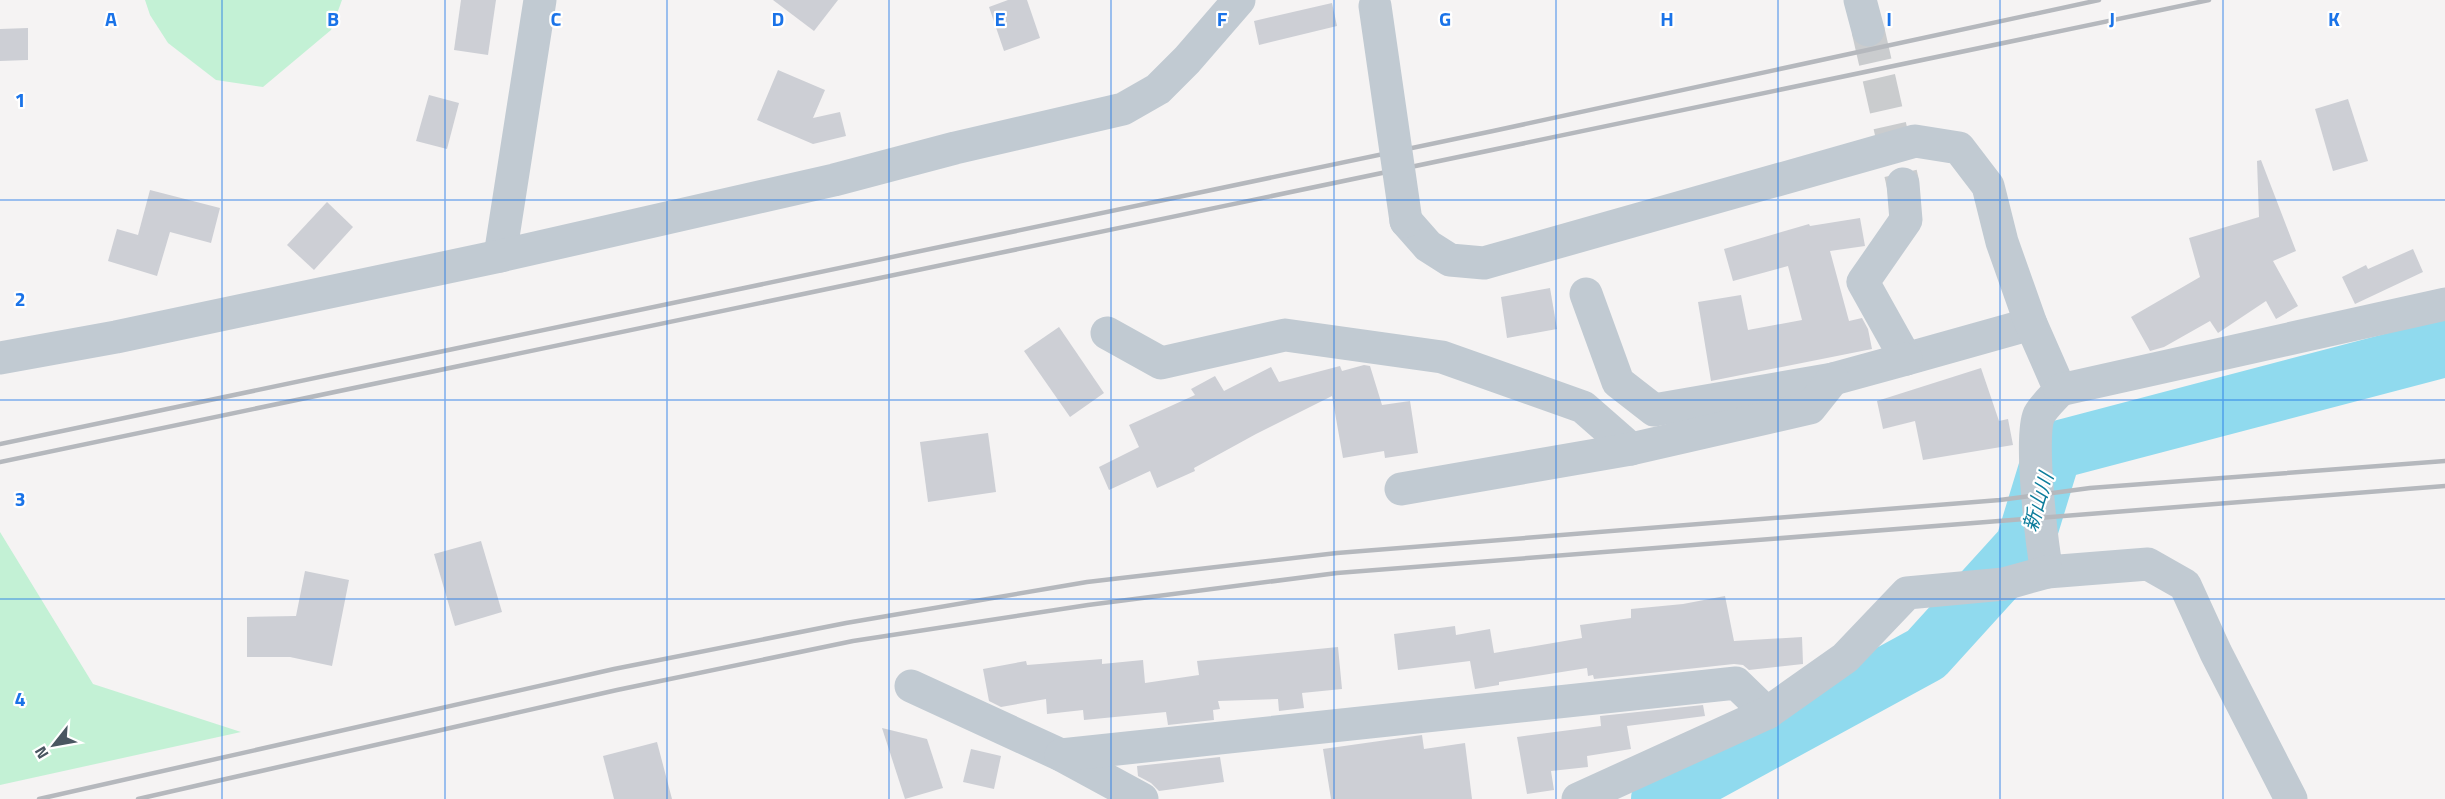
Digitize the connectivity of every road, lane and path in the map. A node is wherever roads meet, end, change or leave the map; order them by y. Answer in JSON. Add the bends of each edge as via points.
{"nodes":[{"id":1,"x":540,"y":0,"type":"edge"},
{"id":2,"x":1239,"y":0,"type":"edge"},
{"id":3,"x":1375,"y":3,"type":"edge"},
{"id":4,"x":1903,"y":184,"type":"tunnel mouth"},
{"id":5,"x":500,"y":256,"type":"junction"},
{"id":6,"x":1586,"y":294,"type":"dead end"},
{"id":7,"x":2445,"y":304,"type":"edge"},
{"id":8,"x":2031,"y":324,"type":"junction"},
{"id":9,"x":1107,"y":333,"type":"dead end"},
{"id":10,"x":0,"y":358,"type":"edge"},
{"id":11,"x":1906,"y":359,"type":"junction"},
{"id":12,"x":1833,"y":379,"type":"junction"},
{"id":13,"x":2060,"y":390,"type":"junction"},
{"id":14,"x":1630,"y":449,"type":"junction"},
{"id":15,"x":1401,"y":489,"type":"dead end"},
{"id":16,"x":2045,"y":559,"type":"junction"},
{"id":17,"x":912,"y":686,"type":"dead end"},
{"id":18,"x":1767,"y":713,"type":"junction"},
{"id":19,"x":1061,"y":754,"type":"junction"},
{"id":20,"x":1142,"y":799,"type":"edge"},
{"id":21,"x":1578,"y":799,"type":"edge"},
{"id":22,"x":2291,"y":799,"type":"edge"}],
"edges":[{"from":1,"to":5,"type":"street"},
{"from":2,"to":5,"type":"street","via":[[1158,89],[1123,109]]},
{"from":3,"to":8,"type":"street","bridge":true,"via":[[1406,221],[1428,246],[1450,261],[1484,263],[1915,141],[1959,148],[1988,186],[2002,242]]},
{"from":4,"to":11,"type":"street","via":[[1906,220],[1863,282]]},
{"from":5,"to":10,"type":"street"},
{"from":6,"to":12,"type":"street","via":[[1618,382],[1654,410]]},
{"from":7,"to":13,"type":"street"},
{"from":8,"to":11,"type":"street"},
{"from":8,"to":13,"type":"street"},
{"from":9,"to":14,"type":"street","via":[[1161,363],[1285,335],[1442,357],[1583,407]]},
{"from":11,"to":12,"type":"street"},
{"from":12,"to":14,"type":"street","via":[[1810,408]]},
{"from":13,"to":16,"type":"street","via":[[2039,415],[2036,451]]},
{"from":14,"to":15,"type":"street"},
{"from":16,"to":18,"type":"street","via":[[2004,584],[1907,593],[1845,658]]},
{"from":16,"to":22,"type":"street","via":[[2148,564],[2185,585]]},
{"from":17,"to":19,"type":"street"},
{"from":18,"to":19,"type":"street","via":[[1736,683]]},
{"from":18,"to":21,"type":"street"},
{"from":19,"to":20,"type":"street"}]}
